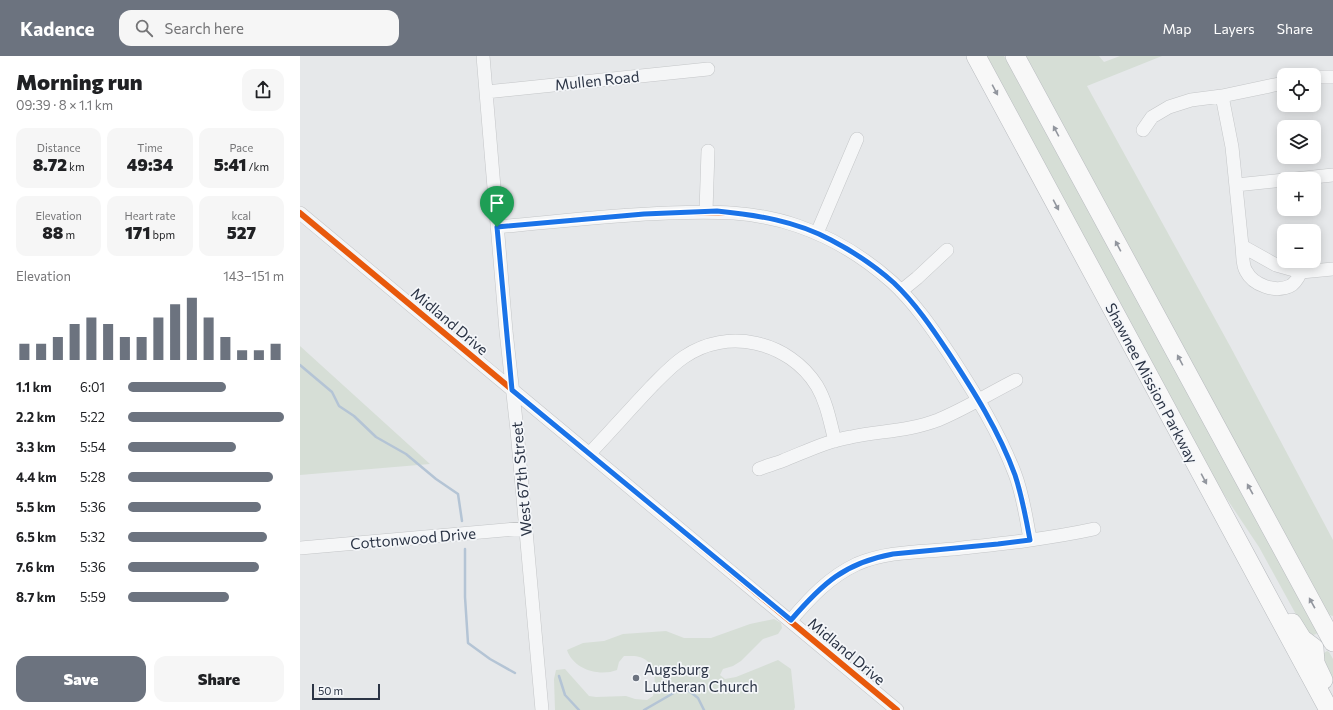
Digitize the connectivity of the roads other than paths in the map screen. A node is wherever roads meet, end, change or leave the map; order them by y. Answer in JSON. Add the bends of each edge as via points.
{"nodes":[{"id":1,"x":483,"y":56,"type":"edge"},
{"id":2,"x":976,"y":56,"type":"edge"},
{"id":3,"x":1015,"y":56,"type":"edge"},
{"id":4,"x":708,"y":69,"type":"dead end"},
{"id":5,"x":1321,"y":77,"type":"edge"},
{"id":6,"x":1333,"y":77,"type":"edge"},
{"id":7,"x":1277,"y":84,"type":"edge"},
{"id":8,"x":486,"y":92,"type":"junction"},
{"id":9,"x":1222,"y":96,"type":"junction"},
{"id":10,"x":1143,"y":130,"type":"dead end"},
{"id":11,"x":857,"y":139,"type":"dead end"},
{"id":12,"x":708,"y":151,"type":"dead end"},
{"id":13,"x":1333,"y":176,"type":"edge"},
{"id":14,"x":1321,"y":177,"type":"edge"},
{"id":15,"x":1277,"y":181,"type":"edge"},
{"id":16,"x":1236,"y":185,"type":"junction"},
{"id":17,"x":706,"y":211,"type":"junction"},
{"id":18,"x":300,"y":213,"type":"edge"},
{"id":19,"x":497,"y":227,"type":"junction"},
{"id":20,"x":817,"y":233,"type":"junction"},
{"id":21,"x":1242,"y":246,"type":"junction"},
{"id":22,"x":947,"y":250,"type":"dead end"},
{"id":23,"x":1333,"y":269,"type":"edge"},
{"id":24,"x":1301,"y":272,"type":"junction"},
{"id":25,"x":901,"y":291,"type":"junction"},
{"id":26,"x":1016,"y":380,"type":"dead end"},
{"id":27,"x":512,"y":390,"type":"junction"},
{"id":28,"x":978,"y":400,"type":"junction"},
{"id":29,"x":835,"y":441,"type":"junction"},
{"id":30,"x":590,"y":453,"type":"junction"},
{"id":31,"x":759,"y":469,"type":"dead end"},
{"id":32,"x":526,"y":528,"type":"junction"},
{"id":33,"x":1094,"y":529,"type":"dead end"},
{"id":34,"x":1231,"y":530,"type":"junction"},
{"id":35,"x":1030,"y":540,"type":"junction"},
{"id":36,"x":300,"y":548,"type":"edge"},
{"id":37,"x":791,"y":620,"type":"junction"},
{"id":38,"x":1332,"y":638,"type":"edge"},
{"id":39,"x":1314,"y":648,"type":"junction"},
{"id":40,"x":1333,"y":698,"type":"edge"},
{"id":41,"x":542,"y":710,"type":"edge"},
{"id":42,"x":897,"y":710,"type":"edge"},
{"id":43,"x":1329,"y":710,"type":"edge"}],
"edges":[{"from":1,"to":8,"type":"street","name":"West 67th Street"},
{"from":2,"to":34,"type":"highway","name":"Shawnee Mission Parkway","one_way":true},
{"from":38,"to":3,"type":"highway","one_way":true},
{"from":4,"to":8,"type":"street","name":"Mullen Road"},
{"from":5,"to":6,"type":"street"},
{"from":7,"to":9,"type":"street"},
{"from":8,"to":19,"type":"street","name":"West 67th Street"},
{"from":9,"to":10,"type":"street","via":[[1169,106],[1152,117]]},
{"from":9,"to":16,"type":"street"},
{"from":11,"to":20,"type":"street"},
{"from":12,"to":17,"type":"street"},
{"from":13,"to":14,"type":"street"},
{"from":15,"to":16,"type":"street"},
{"from":16,"to":21,"type":"street"},
{"from":17,"to":19,"type":"street"},
{"from":17,"to":20,"type":"street","via":[[769,218]]},
{"from":18,"to":27,"type":"street","name":"Midland Drive"},
{"from":19,"to":27,"type":"street","name":"West 67th Street"},
{"from":20,"to":25,"type":"street","via":[[870,263]]},
{"from":21,"to":24,"type":"street","via":[[1276,265]]},
{"from":21,"to":24,"type":"street","via":[[1245,270],[1253,281],[1278,288],[1290,286]]},
{"from":22,"to":25,"type":"street"},
{"from":23,"to":24,"type":"street"},
{"from":25,"to":28,"type":"street","via":[[937,336]]},
{"from":26,"to":28,"type":"street"},
{"from":27,"to":30,"type":"street","name":"Midland Drive"},
{"from":27,"to":32,"type":"street","name":"West 67th Street"},
{"from":28,"to":29,"type":"street","via":[[937,420],[915,427]]},
{"from":28,"to":35,"type":"street","via":[[1015,474]]},
{"from":29,"to":30,"type":"street","via":[[821,393],[803,368],[771,347],[753,342],[734,341],[707,346],[682,358]]},
{"from":29,"to":31,"type":"street"},
{"from":30,"to":37,"type":"street","name":"Midland Drive"},
{"from":32,"to":36,"type":"street","name":"Cottonwood Drive"},
{"from":32,"to":41,"type":"street","name":"West 67th Street"},
{"from":33,"to":35,"type":"street"},
{"from":34,"to":39,"type":"highway","via":[[1279,599],[1302,639]]},
{"from":34,"to":43,"type":"highway","name":"Shawnee Mission Parkway"},
{"from":35,"to":37,"type":"street","via":[[893,554],[865,561],[839,573],[822,586]]},
{"from":37,"to":42,"type":"street","name":"Midland Drive"},
{"from":38,"to":39,"type":"street"},
{"from":39,"to":40,"type":"highway","via":[[1315,664]]}]}
